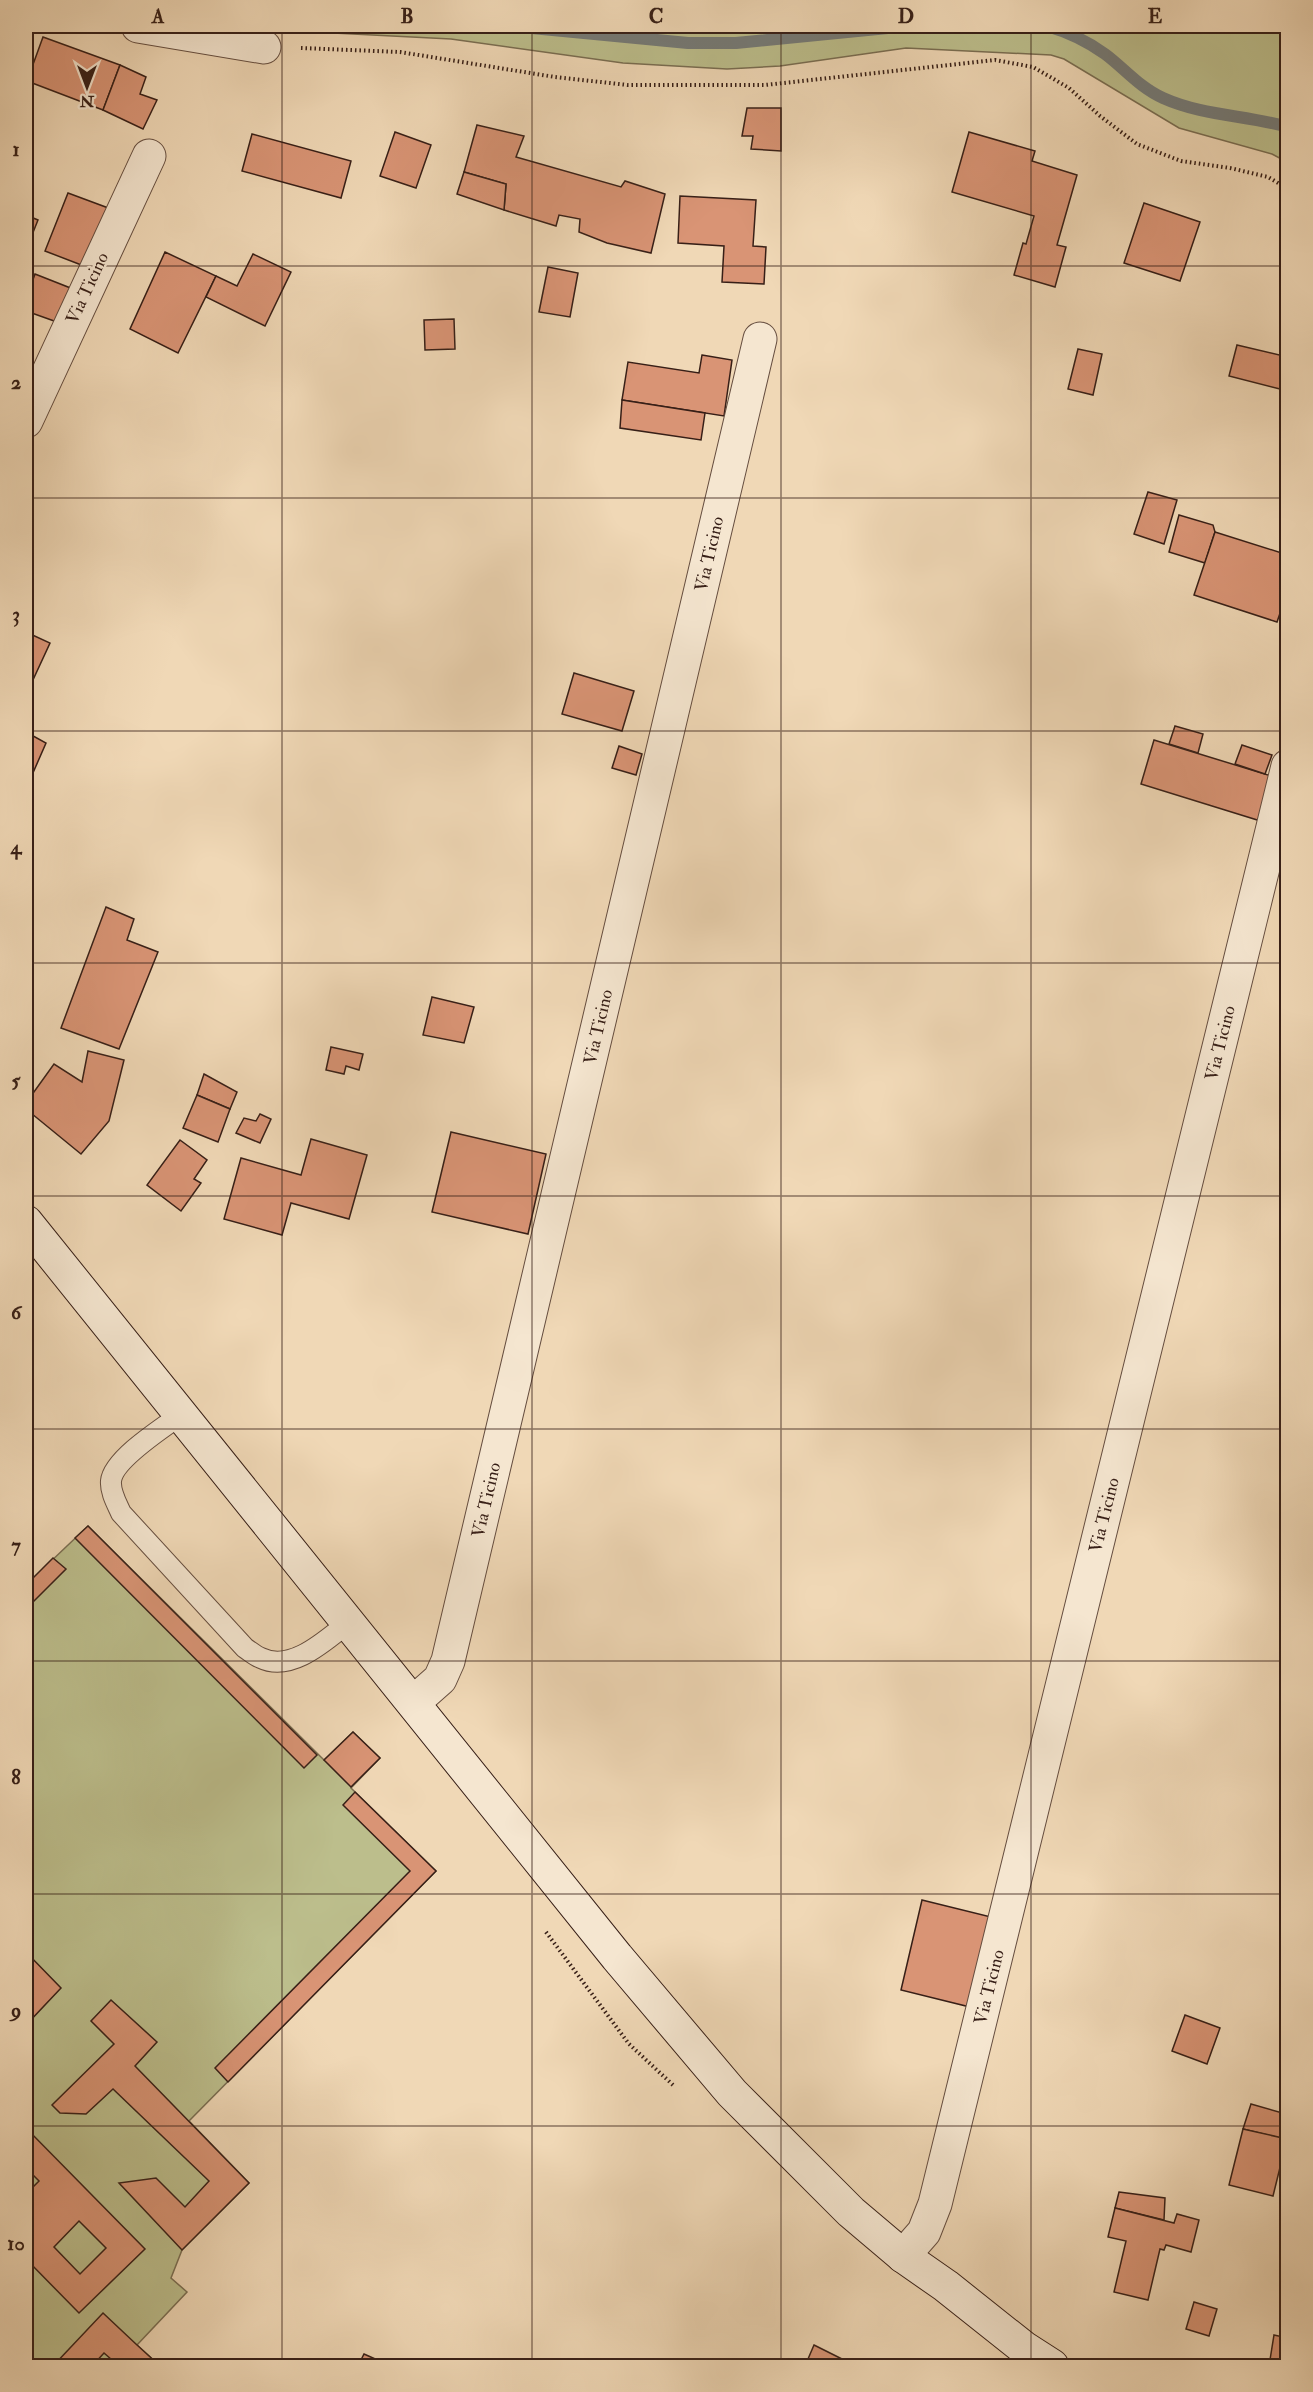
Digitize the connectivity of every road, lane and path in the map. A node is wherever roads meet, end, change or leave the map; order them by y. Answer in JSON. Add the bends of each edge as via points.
{"nodes":[{"id":1,"x":138,"y":26,"type":"edge"},
{"id":2,"x":264,"y":47,"type":"joint"},
{"id":3,"x":149,"y":156,"type":"dead end"},
{"id":4,"x":1287,"y":189,"type":"edge"},
{"id":5,"x":760,"y":339,"type":"dead end"},
{"id":6,"x":26,"y":421,"type":"edge"},
{"id":7,"x":1287,"y":765,"type":"edge"},
{"id":8,"x":26,"y":1222,"type":"edge"},
{"id":9,"x":182,"y":1414,"type":"junction"},
{"id":10,"x":349,"y":1622,"type":"junction"},
{"id":11,"x":414,"y":1702,"type":"junction"},
{"id":12,"x":903,"y":2256,"type":"junction"},
{"id":13,"x":1052,"y":2367,"type":"edge"}],
"edges":[{"from":1,"to":2,"type":"street"},
{"from":2,"to":4,"type":"path","via":[[400,52],[628,85],[765,85],[995,60],[1033,67],[1069,88],[1137,144],[1181,161],[1268,177]]},
{"from":3,"to":6,"type":"street","name":"Via Ticino"},
{"from":5,"to":11,"type":"street","name":"Via Ticino","via":[[448,1661],[440,1679]]},
{"from":7,"to":12,"type":"street","name":"Via Ticino","via":[[935,2204],[924,2232]]},
{"from":8,"to":9,"type":"street"},
{"from":9,"to":10,"type":"street"},
{"from":9,"to":10,"type":"lane","via":[[120,1462],[111,1481],[121,1513],[245,1648],[262,1659],[279,1662],[307,1653]]},
{"from":10,"to":11,"type":"street"},
{"from":11,"to":12,"type":"street","via":[[732,2093],[811,2175]]},
{"from":12,"to":13,"type":"street"}]}
